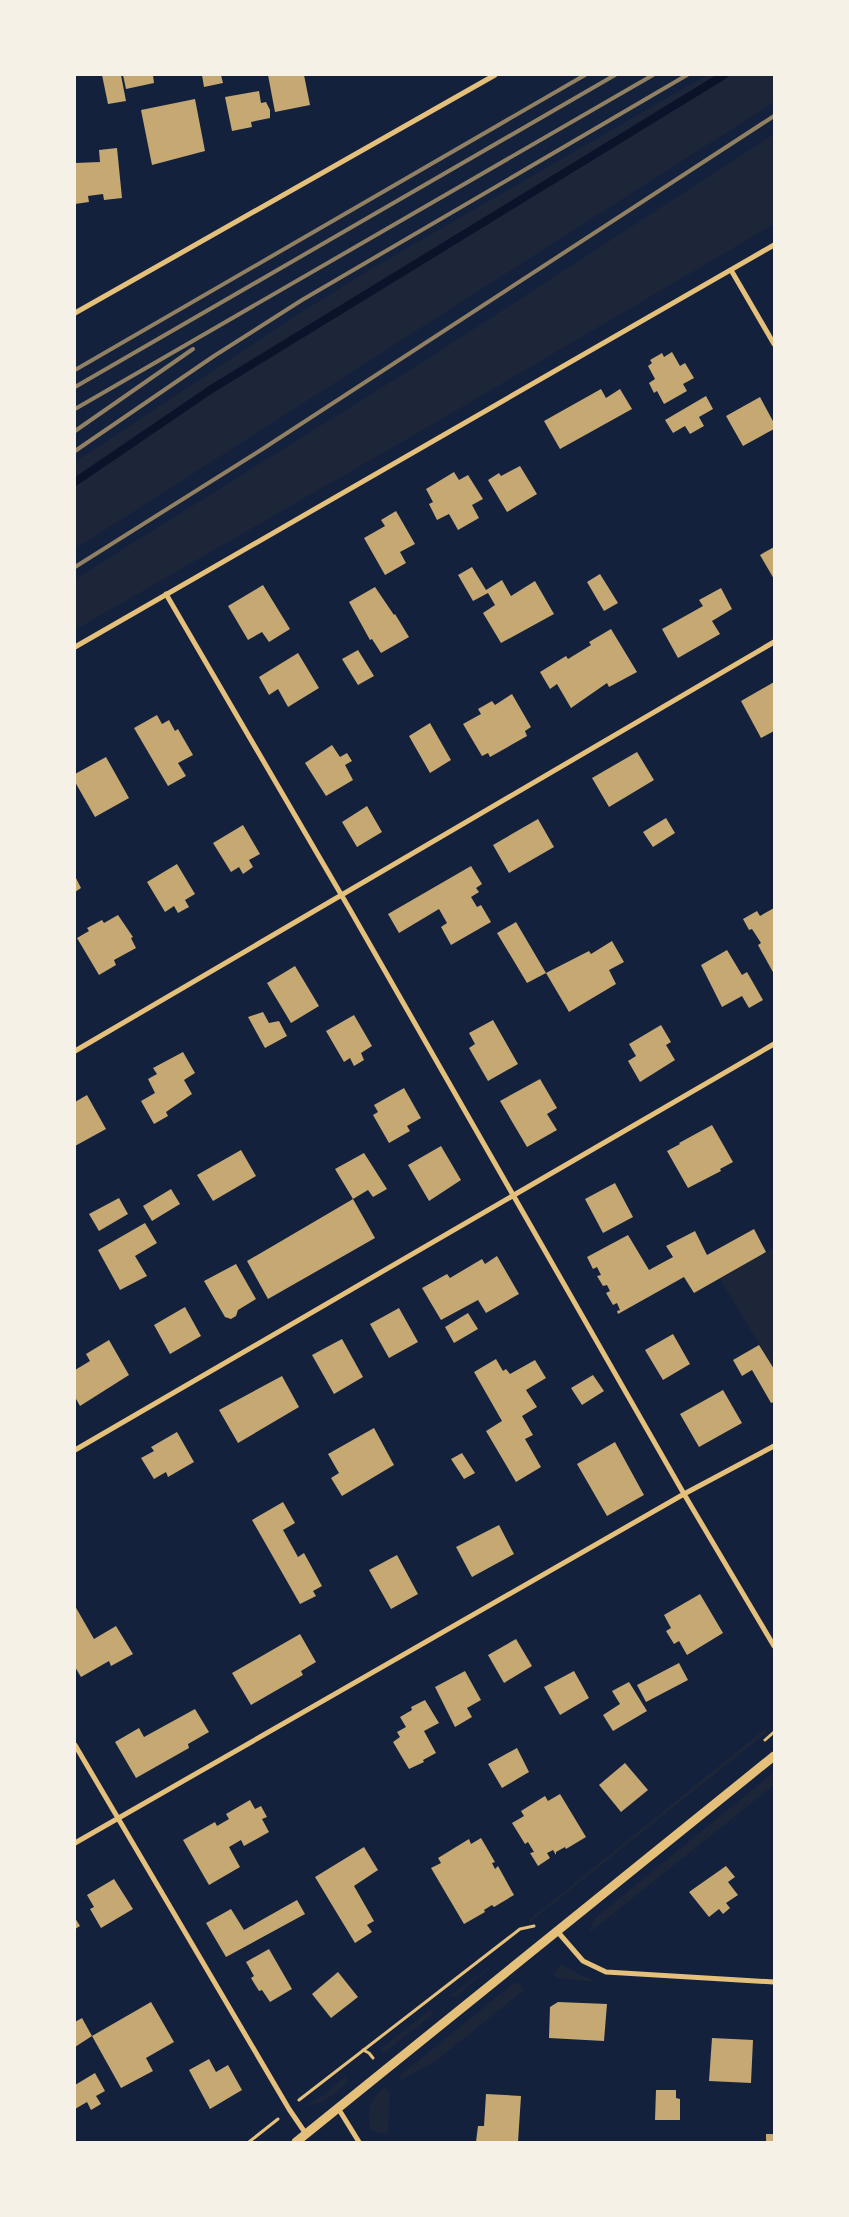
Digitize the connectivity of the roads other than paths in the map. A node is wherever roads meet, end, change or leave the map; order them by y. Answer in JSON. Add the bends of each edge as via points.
{"nodes":[{"id":1,"x":494,"y":75,"type":"edge"},
{"id":2,"x":774,"y":245,"type":"edge"},
{"id":3,"x":731,"y":270,"type":"junction"},
{"id":4,"x":75,"y":313,"type":"edge"},
{"id":5,"x":774,"y":344,"type":"edge"},
{"id":6,"x":166,"y":594,"type":"junction"},
{"id":7,"x":774,"y":642,"type":"edge"},
{"id":8,"x":75,"y":647,"type":"edge"},
{"id":9,"x":340,"y":894,"type":"junction"},
{"id":10,"x":774,"y":1044,"type":"edge"},
{"id":11,"x":75,"y":1051,"type":"edge"},
{"id":12,"x":512,"y":1196,"type":"junction"},
{"id":13,"x":774,"y":1446,"type":"edge"},
{"id":14,"x":75,"y":1450,"type":"edge"},
{"id":15,"x":684,"y":1494,"type":"junction"},
{"id":16,"x":774,"y":1646,"type":"edge"},
{"id":17,"x":75,"y":1745,"type":"edge"},
{"id":18,"x":774,"y":1756,"type":"edge"},
{"id":19,"x":116,"y":1818,"type":"junction"},
{"id":20,"x":75,"y":1843,"type":"edge"},
{"id":21,"x":557,"y":1931,"type":"junction"},
{"id":22,"x":774,"y":1982,"type":"edge"},
{"id":23,"x":338,"y":2108,"type":"junction"},
{"id":24,"x":306,"y":2134,"type":"junction"},
{"id":25,"x":296,"y":2142,"type":"edge"},
{"id":26,"x":360,"y":2142,"type":"edge"}],
"edges":[{"from":1,"to":4,"type":"street"},
{"from":2,"to":3,"type":"street"},
{"from":3,"to":5,"type":"street"},
{"from":3,"to":6,"type":"street"},
{"from":6,"to":8,"type":"street"},
{"from":6,"to":9,"type":"street"},
{"from":7,"to":9,"type":"street"},
{"from":9,"to":11,"type":"street"},
{"from":9,"to":12,"type":"street"},
{"from":10,"to":12,"type":"street"},
{"from":12,"to":14,"type":"street"},
{"from":12,"to":15,"type":"street"},
{"from":13,"to":15,"type":"street"},
{"from":15,"to":16,"type":"street"},
{"from":15,"to":19,"type":"street"},
{"from":17,"to":19,"type":"street"},
{"from":18,"to":21,"type":"street"},
{"from":19,"to":20,"type":"street"},
{"from":19,"to":24,"type":"street"},
{"from":21,"to":22,"type":"street","via":[[583,1961],[606,1972]]},
{"from":21,"to":23,"type":"street"},
{"from":23,"to":24,"type":"street"},
{"from":23,"to":26,"type":"street"},
{"from":24,"to":25,"type":"street"}]}
